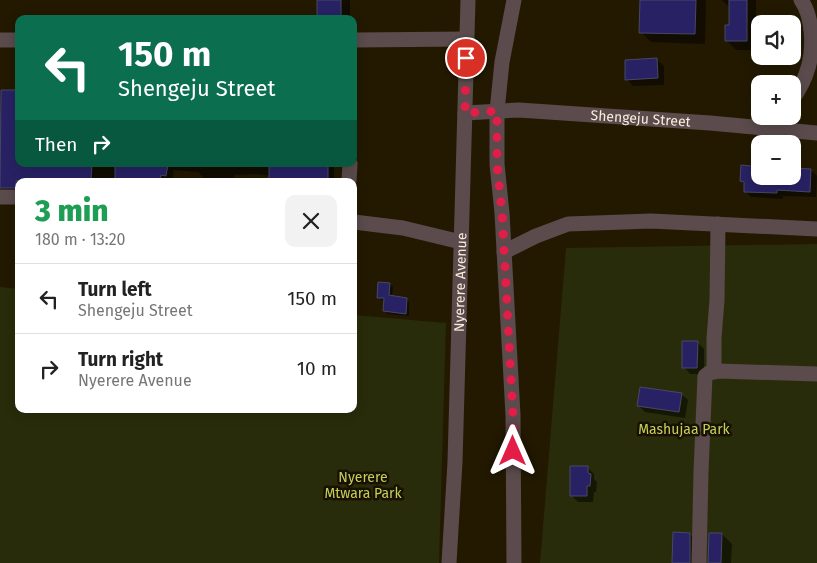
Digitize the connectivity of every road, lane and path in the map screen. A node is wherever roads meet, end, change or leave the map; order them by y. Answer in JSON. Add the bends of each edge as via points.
{"nodes":[{"id":1,"x":468,"y":0,"type":"edge"},
{"id":2,"x":514,"y":0,"type":"edge"},
{"id":3,"x":801,"y":0,"type":"edge"},
{"id":4,"x":466,"y":39,"type":"junction"},
{"id":5,"x":0,"y":40,"type":"edge"},
{"id":6,"x":15,"y":40,"type":"edge"},
{"id":7,"x":357,"y":40,"type":"edge"},
{"id":8,"x":801,"y":83,"type":"edge"},
{"id":9,"x":497,"y":111,"type":"junction"},
{"id":10,"x":465,"y":113,"type":"junction"},
{"id":11,"x":772,"y":125,"type":"edge"},
{"id":12,"x":768,"y":129,"type":"junction"},
{"id":13,"x":817,"y":133,"type":"edge"},
{"id":14,"x":0,"y":197,"type":"edge"},
{"id":15,"x":15,"y":197,"type":"edge"},
{"id":16,"x":357,"y":222,"type":"edge"},
{"id":17,"x":718,"y":224,"type":"junction"},
{"id":18,"x":817,"y":229,"type":"edge"},
{"id":19,"x":461,"y":242,"type":"junction"},
{"id":20,"x":504,"y":252,"type":"junction"},
{"id":21,"x":714,"y":372,"type":"junction"},
{"id":22,"x":817,"y":374,"type":"edge"},
{"id":23,"x":449,"y":563,"type":"edge"},
{"id":24,"x":514,"y":563,"type":"edge"},
{"id":25,"x":699,"y":563,"type":"edge"}],
"edges":[{"from":1,"to":4,"type":"street","name":"Nyerere Avenue"},
{"from":2,"to":9,"type":"street"},
{"from":3,"to":8,"type":"street","via":[[808,12],[812,34],[809,68]]},
{"from":4,"to":7,"type":"street"},
{"from":4,"to":10,"type":"street","name":"Nyerere Avenue"},
{"from":5,"to":6,"type":"street"},
{"from":9,"to":10,"type":"street","name":"Shengeju Street"},
{"from":9,"to":12,"type":"street","name":"Shengeju Street"},
{"from":9,"to":20,"type":"street","via":[[497,164]]},
{"from":10,"to":19,"type":"street","name":"Nyerere Avenue"},
{"from":11,"to":12,"type":"street"},
{"from":12,"to":13,"type":"street","name":"Shengeju Street"},
{"from":14,"to":15,"type":"street"},
{"from":16,"to":19,"type":"street","via":[[403,228]]},
{"from":17,"to":18,"type":"street"},
{"from":17,"to":20,"type":"street","via":[[643,221],[568,224]]},
{"from":17,"to":21,"type":"street"},
{"from":19,"to":23,"type":"street","name":"Nyerere Avenue"},
{"from":20,"to":24,"type":"street","via":[[513,415]]},
{"from":21,"to":22,"type":"street"},
{"from":21,"to":25,"type":"street","via":[[705,376],[704,381]]}]}
